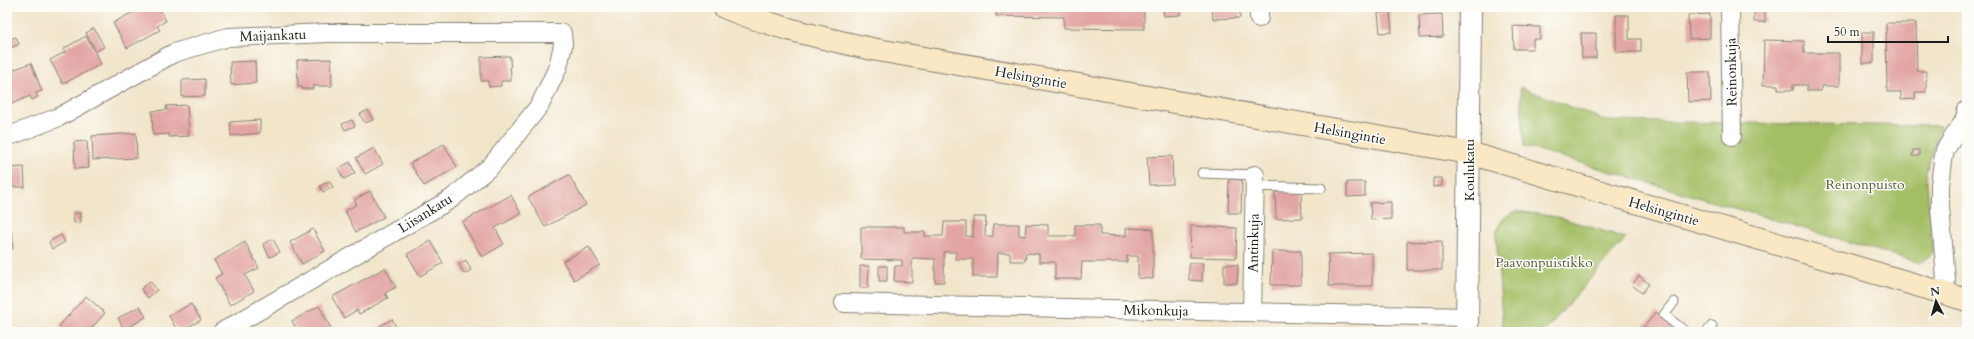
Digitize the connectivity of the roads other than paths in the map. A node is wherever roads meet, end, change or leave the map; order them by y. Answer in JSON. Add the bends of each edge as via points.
{"nodes":[{"id":1,"x":724,"y":7,"type":"edge"},
{"id":2,"x":1470,"y":7,"type":"edge"},
{"id":3,"x":1730,"y":7,"type":"edge"},
{"id":4,"x":562,"y":33,"type":"joint"},
{"id":5,"x":1967,"y":110,"type":"edge"},
{"id":6,"x":1962,"y":134,"type":"edge"},
{"id":7,"x":1732,"y":136,"type":"dead end"},
{"id":8,"x":7,"y":137,"type":"edge"},
{"id":9,"x":1469,"y":153,"type":"junction"},
{"id":10,"x":1202,"y":173,"type":"dead end"},
{"id":11,"x":1255,"y":180,"type":"junction"},
{"id":12,"x":1322,"y":188,"type":"dead end"},
{"id":13,"x":1944,"y":293,"type":"junction"},
{"id":14,"x":1967,"y":300,"type":"edge"},
{"id":15,"x":1674,"y":302,"type":"dead end"},
{"id":16,"x":844,"y":303,"type":"dead end"},
{"id":17,"x":1252,"y":312,"type":"junction"},
{"id":18,"x":1467,"y":325,"type":"edge"},
{"id":19,"x":222,"y":332,"type":"edge"},
{"id":20,"x":1686,"y":332,"type":"edge"}],
"edges":[{"from":1,"to":9,"type":"main road","name":"Helsingintie","via":[[800,33],[872,49]]},
{"from":2,"to":9,"type":"street","name":"Koulukatu"},
{"from":3,"to":7,"type":"street","name":"Reinonkuja"},
{"from":4,"to":8,"type":"street","name":"Maijankatu","via":[[328,33],[228,37],[174,53],[59,117]]},
{"from":4,"to":19,"type":"street","name":"Liisankatu","via":[[563,45],[558,68],[540,105],[491,166],[451,199]]},
{"from":5,"to":6,"type":"street"},
{"from":6,"to":13,"type":"street","via":[[1945,150],[1940,185],[1946,280]]},
{"from":9,"to":13,"type":"main road","name":"Helsingintie"},
{"from":9,"to":18,"type":"street","name":"Koulukatu"},
{"from":10,"to":11,"type":"lane"},
{"from":11,"to":12,"type":"lane"},
{"from":11,"to":17,"type":"street","name":"Antinkuja"},
{"from":13,"to":14,"type":"main road","name":"Helsingintie"},
{"from":15,"to":20,"type":"lane","via":[[1664,315]]},
{"from":16,"to":17,"type":"street","name":"Mikonkuja"},
{"from":17,"to":18,"type":"street","name":"Mikonkuja"}]}
